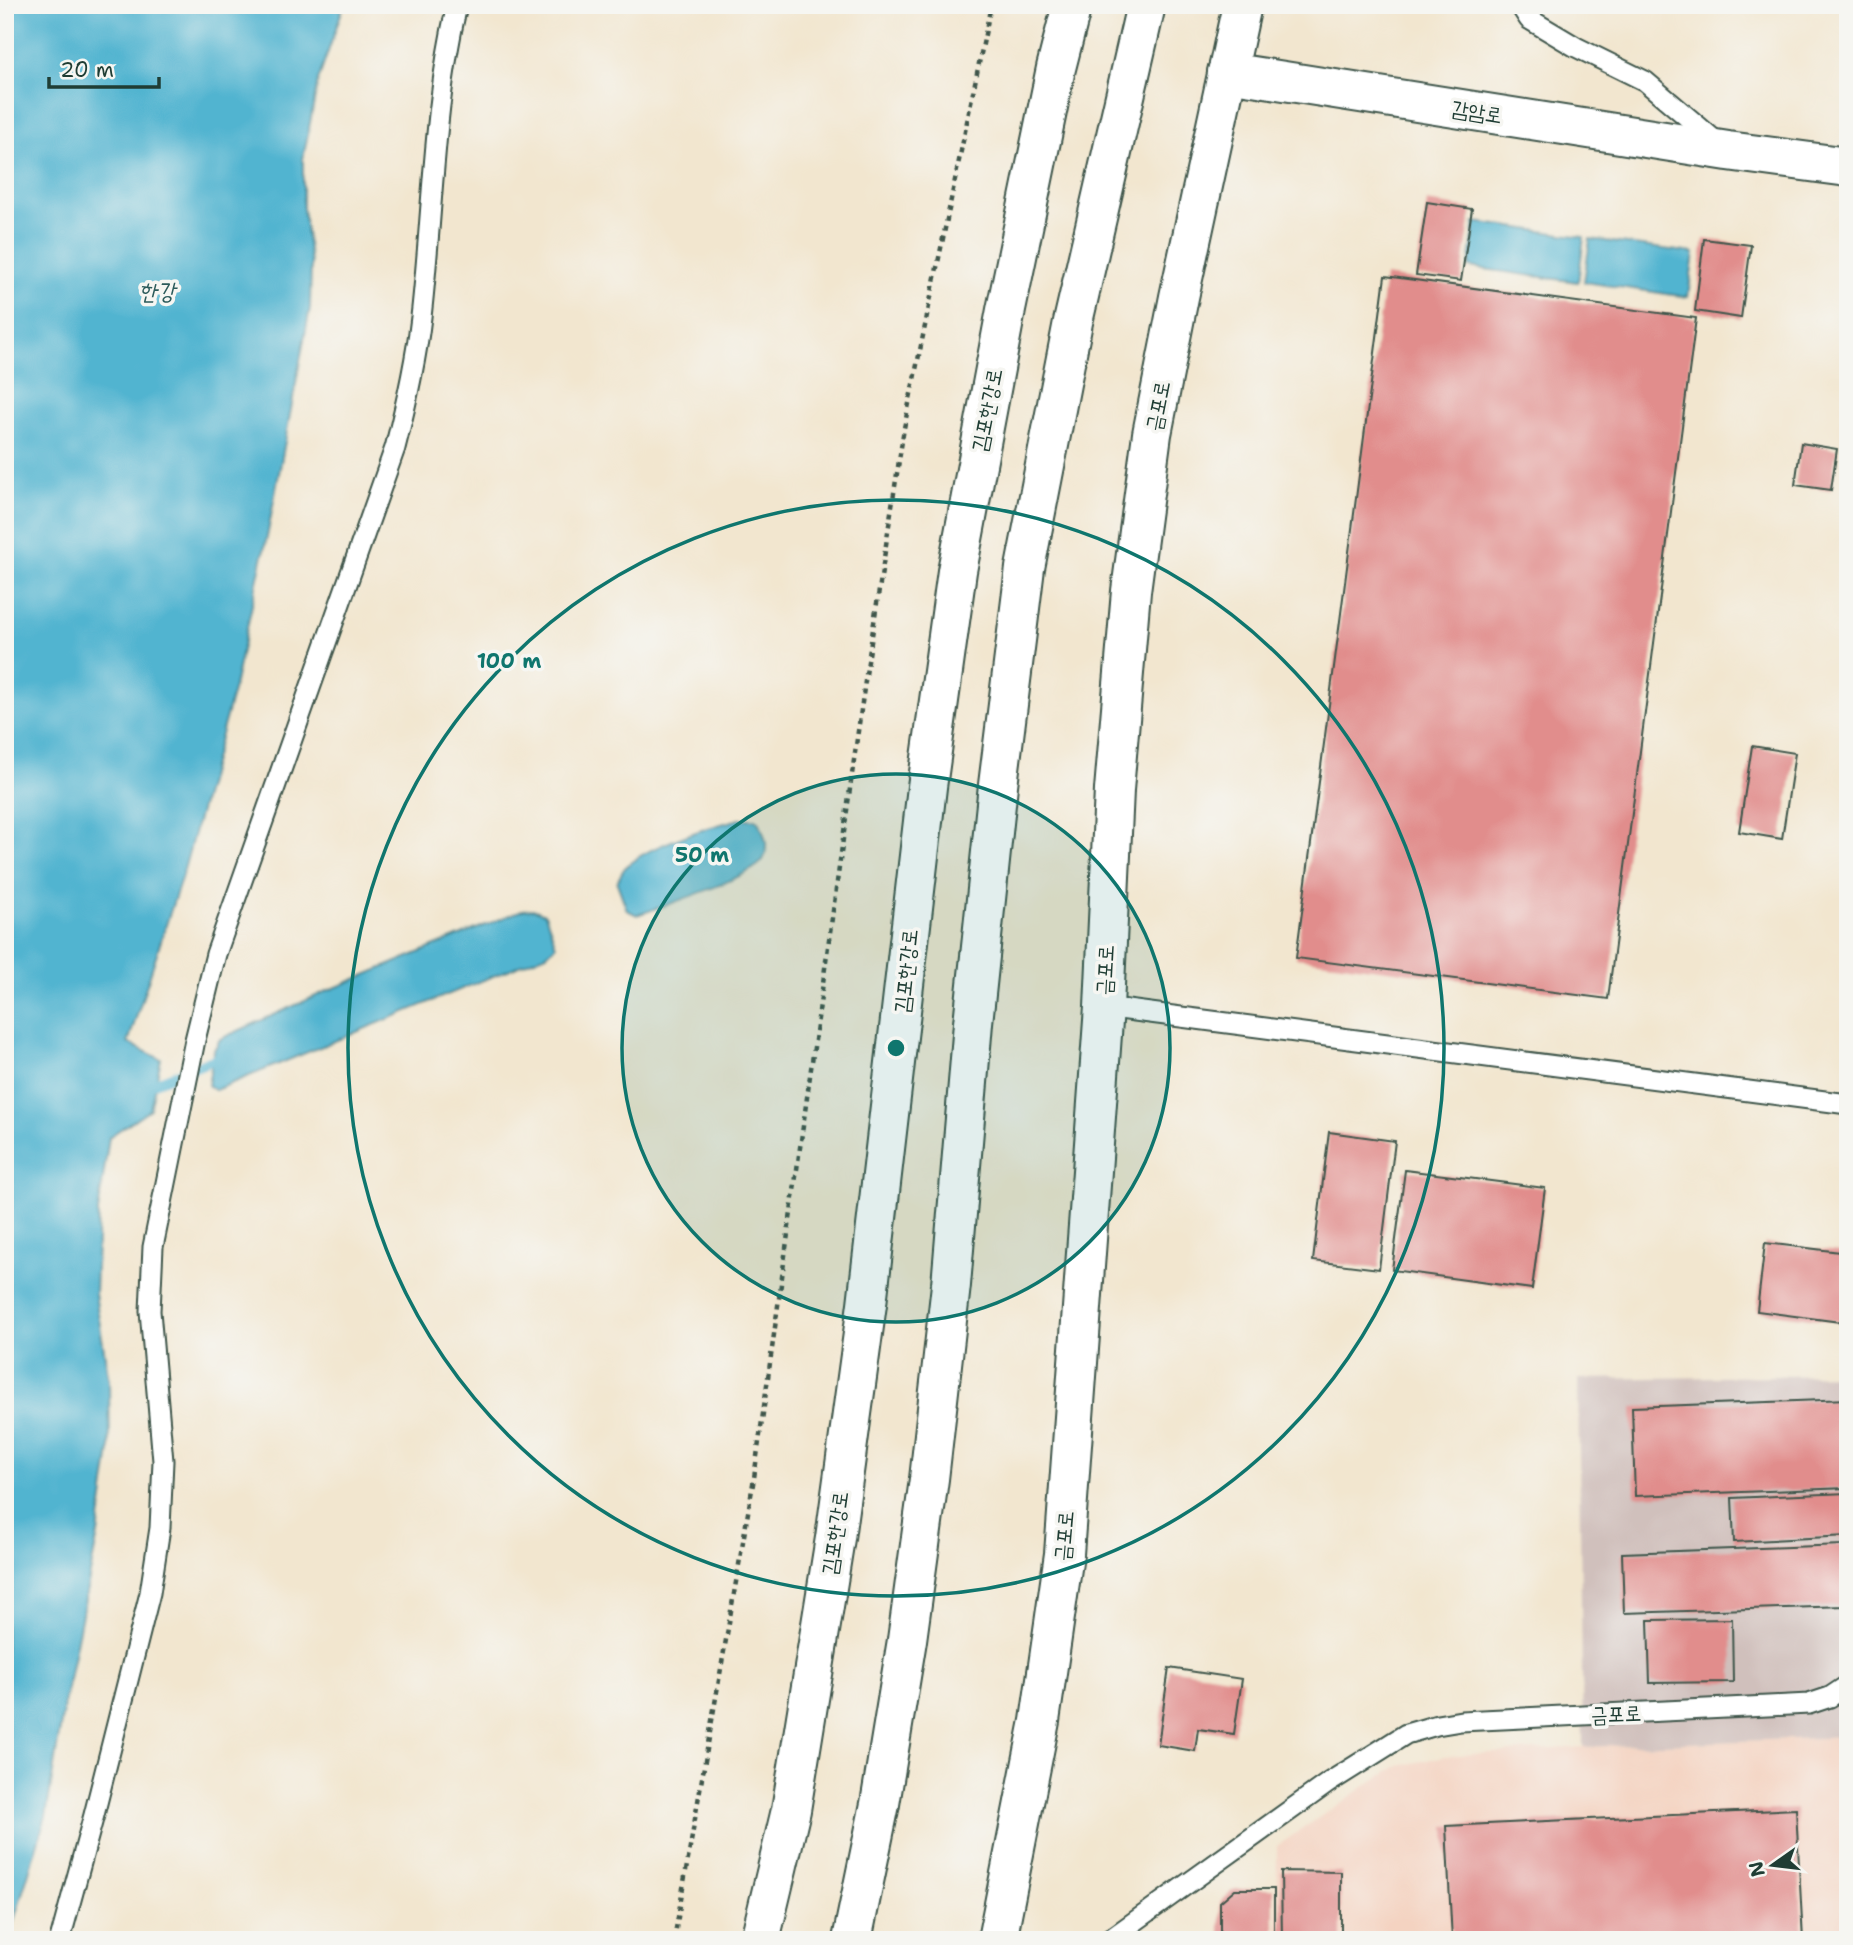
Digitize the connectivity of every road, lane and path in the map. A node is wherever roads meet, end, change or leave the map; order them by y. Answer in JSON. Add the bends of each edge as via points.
{"nodes":[{"id":1,"x":457,"y":5,"type":"edge"},
{"id":2,"x":991,"y":5,"type":"edge"},
{"id":3,"x":1072,"y":5,"type":"edge"},
{"id":4,"x":1146,"y":5,"type":"edge"},
{"id":5,"x":1242,"y":5,"type":"edge"},
{"id":6,"x":1520,"y":5,"type":"edge"},
{"id":7,"x":1227,"y":72,"type":"junction"},
{"id":8,"x":1728,"y":152,"type":"junction"},
{"id":9,"x":1848,"y":167,"type":"edge"},
{"id":10,"x":1104,"y":1007,"type":"junction"},
{"id":11,"x":1848,"y":1104,"type":"edge"},
{"id":12,"x":1848,"y":1685,"type":"edge"},
{"id":13,"x":60,"y":1940,"type":"edge"},
{"id":14,"x":674,"y":1940,"type":"edge"},
{"id":15,"x":760,"y":1940,"type":"edge"},
{"id":16,"x":852,"y":1940,"type":"edge"},
{"id":17,"x":998,"y":1940,"type":"edge"},
{"id":18,"x":1109,"y":1940,"type":"edge"}],
"edges":[{"from":1,"to":13,"type":"lane","via":[[440,117],[421,319],[401,426],[216,954],[181,1104],[153,1247],[150,1311],[163,1461],[160,1528],[150,1592]]},
{"from":2,"to":14,"type":"path","via":[[904,428],[754,1478]]},
{"from":3,"to":15,"type":"main road","name":"김포한강로","via":[[1006,310],[957,571],[835,1538],[791,1810]]},
{"from":4,"to":16,"type":"main road","via":[[1073,322],[1025,568],[998,785],[929,1479],[889,1749]]},
{"from":5,"to":7,"type":"main road","name":"금포로"},
{"from":6,"to":8,"type":"lane","via":[[1529,19],[1645,81]]},
{"from":7,"to":8,"type":"main road","name":"감암로"},
{"from":7,"to":10,"type":"main road","name":"금포로","via":[[1152,434],[1133,578],[1114,790]]},
{"from":8,"to":9,"type":"main road","name":"감암로"},
{"from":10,"to":11,"type":"lane"},
{"from":10,"to":17,"type":"main road","name":"금포로","via":[[1064,1554],[1040,1721]]},
{"from":12,"to":18,"type":"lane","name":"금포로","via":[[1809,1703],[1461,1721],[1420,1729],[1328,1783]]}]}
